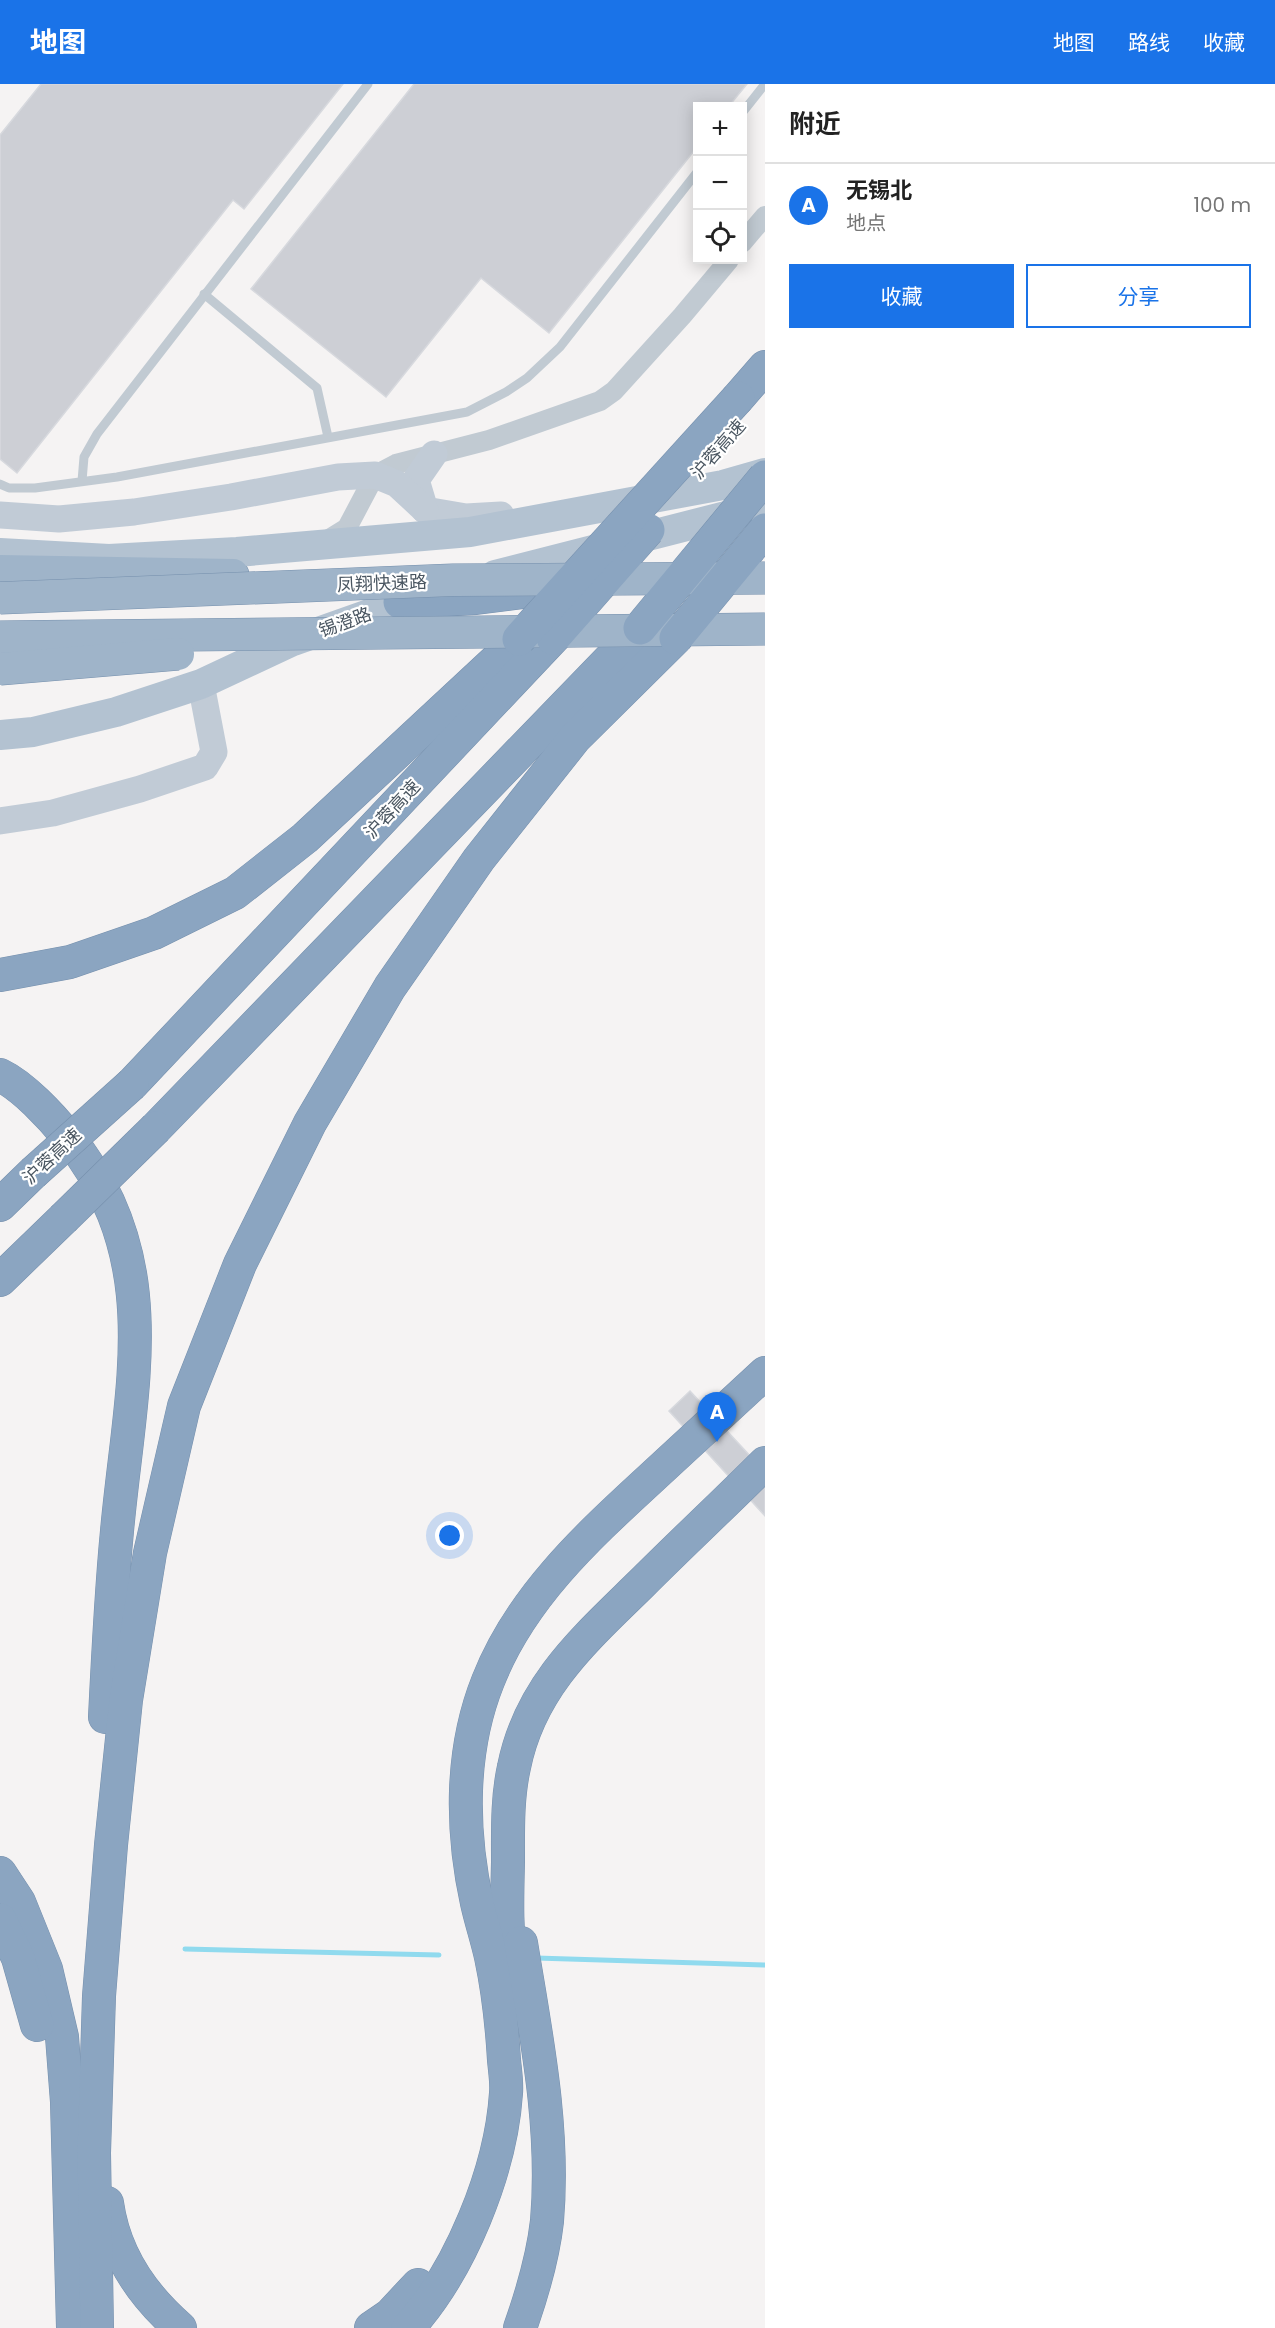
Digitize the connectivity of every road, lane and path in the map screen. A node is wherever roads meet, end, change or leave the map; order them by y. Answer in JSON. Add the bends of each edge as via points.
{"nodes":[{"id":1,"x":368,"y":84,"type":"edge"},
{"id":2,"x":765,"y":84,"type":"edge"},
{"id":3,"x":747,"y":107,"type":"edge"},
{"id":4,"x":693,"y":177,"type":"edge"},
{"id":5,"x":765,"y":216,"type":"edge"},
{"id":6,"x":747,"y":237,"type":"edge"},
{"id":7,"x":726,"y":264,"type":"edge"},
{"id":8,"x":204,"y":294,"type":"junction"},
{"id":9,"x":765,"y":367,"type":"edge"},
{"id":10,"x":753,"y":400,"type":"edge"},
{"id":11,"x":328,"y":437,"type":"junction"},
{"id":12,"x":434,"y":454,"type":"junction"},
{"id":13,"x":375,"y":475,"type":"junction"},
{"id":14,"x":765,"y":475,"type":"edge"},
{"id":15,"x":82,"y":481,"type":"junction"},
{"id":16,"x":0,"y":484,"type":"edge"},
{"id":17,"x":607,"y":506,"type":"junction"},
{"id":18,"x":765,"y":506,"type":"edge"},
{"id":19,"x":425,"y":510,"type":"junction"},
{"id":20,"x":0,"y":515,"type":"edge"},
{"id":21,"x":765,"y":530,"type":"edge"},
{"id":22,"x":319,"y":545,"type":"junction"},
{"id":23,"x":0,"y":553,"type":"edge"},
{"id":24,"x":765,"y":553,"type":"edge"},
{"id":25,"x":0,"y":571,"type":"edge"},
{"id":26,"x":765,"y":578,"type":"edge"},
{"id":27,"x":453,"y":580,"type":"junction"},
{"id":28,"x":0,"y":598,"type":"edge"},
{"id":29,"x":400,"y":602,"type":"junction"},
{"id":30,"x":765,"y":629,"type":"edge"},
{"id":31,"x":435,"y":632,"type":"junction"},
{"id":32,"x":0,"y":637,"type":"edge"},
{"id":33,"x":0,"y":669,"type":"edge"},
{"id":34,"x":201,"y":684,"type":"junction"},
{"id":35,"x":0,"y":735,"type":"edge"},
{"id":36,"x":0,"y":821,"type":"edge"},
{"id":37,"x":0,"y":975,"type":"edge"},
{"id":38,"x":0,"y":1076,"type":"edge"},
{"id":39,"x":0,"y":1205,"type":"edge"},
{"id":40,"x":0,"y":1280,"type":"edge"},
{"id":41,"x":765,"y":1372,"type":"edge"},
{"id":42,"x":765,"y":1463,"type":"edge"},
{"id":43,"x":508,"y":1846,"type":"junction"},
{"id":44,"x":0,"y":1873,"type":"edge"},
{"id":45,"x":477,"y":1903,"type":"junction"},
{"id":46,"x":0,"y":1920,"type":"edge"},
{"id":47,"x":99,"y":1996,"type":"junction"},
{"id":48,"x":70,"y":2238,"type":"junction"},
{"id":49,"x":73,"y":2328,"type":"edge"},
{"id":50,"x":97,"y":2328,"type":"edge"},
{"id":51,"x":180,"y":2328,"type":"edge"},
{"id":52,"x":371,"y":2328,"type":"edge"},
{"id":53,"x":408,"y":2328,"type":"edge"},
{"id":54,"x":431,"y":2328,"type":"edge"},
{"id":55,"x":520,"y":2328,"type":"edge"}],
"edges":[{"from":1,"to":8,"type":"lane"},
{"from":2,"to":3,"type":"lane"},
{"from":4,"to":11,"type":"lane","via":[[560,347],[527,378],[466,412]]},
{"from":5,"to":6,"type":"street"},
{"from":7,"to":12,"type":"street","via":[[614,391],[600,400],[489,440]]},
{"from":8,"to":11,"type":"lane","via":[[317,388]]},
{"from":8,"to":15,"type":"lane","via":[[97,434],[84,457]]},
{"from":9,"to":10,"type":"highway"},
{"from":10,"to":37,"type":"highway","bridge":true,"via":[[519,639],[305,838],[235,893],[154,933],[70,962]]},
{"from":10,"to":39,"type":"highway","name":"沪蓉高速","bridge":true,"via":[[553,638],[132,1084]]},
{"from":11,"to":15,"type":"lane"},
{"from":12,"to":13,"type":"street","via":[[396,464]]},
{"from":12,"to":19,"type":"main road","via":[[416,480]]},
{"from":13,"to":19,"type":"main road","via":[[397,484]]},
{"from":13,"to":20,"type":"main road","via":[[338,477],[134,512],[59,519]]},
{"from":13,"to":22,"type":"street","via":[[347,528]]},
{"from":14,"to":17,"type":"main road"},
{"from":14,"to":40,"type":"highway","bridge":true,"via":[[640,628],[156,1128]]},
{"from":15,"to":16,"type":"lane","via":[[34,488]]},
{"from":17,"to":19,"type":"main road","via":[[466,518]]},
{"from":17,"to":22,"type":"main road","via":[[470,532]]},
{"from":18,"to":29,"type":"main road","name":"锡澄路","via":[[540,562]]},
{"from":21,"to":47,"type":"highway","bridge":true,"via":[[676,638],[574,738],[473,868],[390,987],[310,1123],[240,1264],[184,1406],[150,1553],[126,1700]]},
{"from":22,"to":23,"type":"main road","via":[[109,559]]},
{"from":24,"to":29,"type":"highway","via":[[554,588]]},
{"from":25,"to":27,"type":"highway","bridge":true},
{"from":26,"to":27,"type":"highway","name":"凤翔快速路","bridge":true},
{"from":27,"to":28,"type":"highway","name":"凤翔快速路","bridge":true},
{"from":29,"to":34,"type":"main road","name":"锡澄路","via":[[293,641]]},
{"from":30,"to":31,"type":"highway","bridge":true},
{"from":31,"to":32,"type":"highway","bridge":true},
{"from":31,"to":33,"type":"highway","bridge":true},
{"from":34,"to":35,"type":"main road","name":"锡澄路","via":[[116,712],[33,732]]},
{"from":34,"to":36,"type":"main road","via":[[214,752],[205,767],[53,813]]},
{"from":38,"to":47,"type":"highway","via":[[49,1113],[84,1157],[114,1210],[130,1264],[136,1319],[135,1377],[117,1532],[97,1842]]},
{"from":41,"to":45,"type":"highway","via":[[585,1539],[547,1582],[514,1629],[488,1680],[471,1731],[466,1799]]},
{"from":42,"to":43,"type":"highway","via":[[608,1614],[555,1674],[524,1732],[514,1767]]},
{"from":43,"to":54,"type":"highway","via":[[507,1937],[521,2034],[518,2139],[507,2187],[473,2272]]},
{"from":43,"to":55,"type":"highway","via":[[544,2080],[549,2151],[546,2223]]},
{"from":44,"to":48,"type":"highway","via":[[19,1902],[46,1969],[62,2037]]},
{"from":45,"to":52,"type":"highway","via":[[486,2092],[474,2168],[453,2227],[429,2272],[410,2296]]},
{"from":45,"to":53,"type":"highway","via":[[491,1956],[507,2092],[487,2186],[469,2229],[449,2272]]},
{"from":46,"to":48,"type":"highway","via":[[18,1958],[35,2015]]},
{"from":47,"to":50,"type":"highway","via":[[94,2153]]},
{"from":47,"to":51,"type":"highway","via":[[108,2211],[128,2267],[144,2292]]},
{"from":48,"to":49,"type":"highway"}]}
